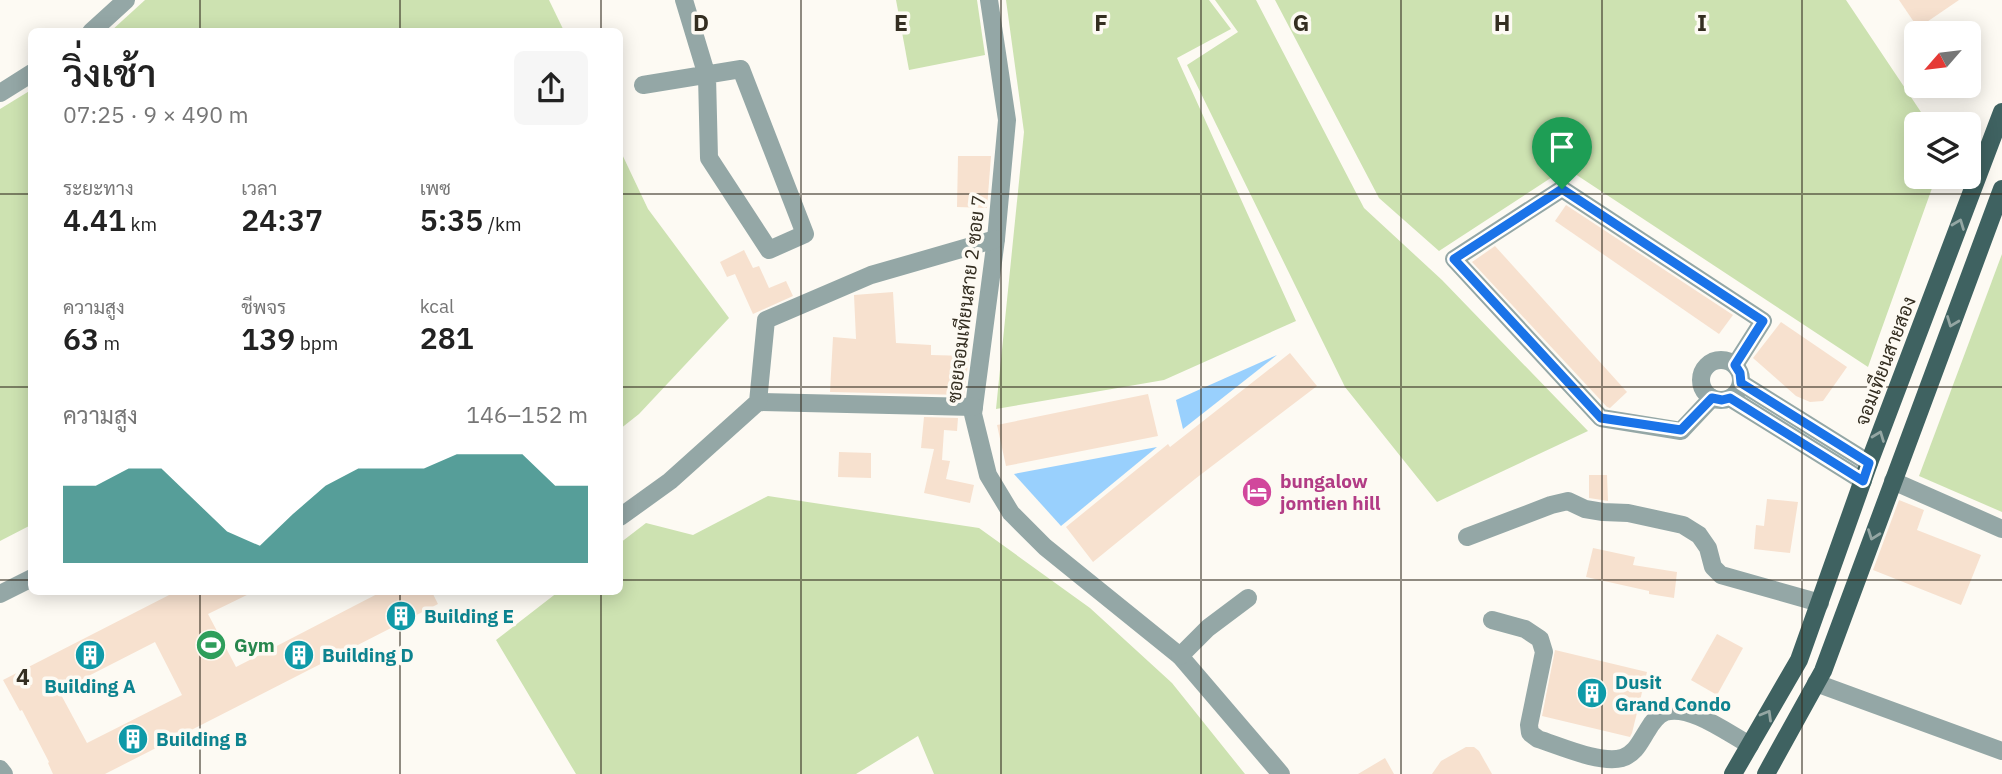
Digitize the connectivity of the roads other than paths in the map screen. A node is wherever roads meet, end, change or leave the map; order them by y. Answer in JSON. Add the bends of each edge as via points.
{"nodes":[{"id":1,"x":126,"y":0,"type":"edge"},
{"id":2,"x":684,"y":0,"type":"edge"},
{"id":3,"x":989,"y":0,"type":"edge"},
{"id":4,"x":95,"y":28,"type":"edge"},
{"id":5,"x":28,"y":76,"type":"edge"},
{"id":6,"x":706,"y":76,"type":"junction"},
{"id":7,"x":643,"y":85,"type":"dead end"},
{"id":8,"x":0,"y":93,"type":"edge"},
{"id":9,"x":2002,"y":112,"type":"edge"},
{"id":10,"x":2002,"y":189,"type":"edge"},
{"id":11,"x":996,"y":239,"type":"junction"},
{"id":12,"x":1735,"y":365,"type":"junction"},
{"id":13,"x":1741,"y":383,"type":"junction"},
{"id":14,"x":1721,"y":398,"type":"junction"},
{"id":15,"x":758,"y":402,"type":"junction"},
{"id":16,"x":974,"y":407,"type":"junction"},
{"id":17,"x":1869,"y":463,"type":"junction"},
{"id":18,"x":1863,"y":481,"type":"junction"},
{"id":19,"x":1893,"y":481,"type":"junction"},
{"id":20,"x":623,"y":515,"type":"edge"},
{"id":21,"x":2002,"y":529,"type":"edge"},
{"id":22,"x":1467,"y":537,"type":"dead end"},
{"id":23,"x":28,"y":580,"type":"edge"},
{"id":24,"x":0,"y":594,"type":"edge"},
{"id":25,"x":1248,"y":598,"type":"dead end"},
{"id":26,"x":1820,"y":603,"type":"junction"},
{"id":27,"x":1492,"y":620,"type":"dead end"},
{"id":28,"x":1180,"y":656,"type":"junction"},
{"id":29,"x":1816,"y":683,"type":"junction"},
{"id":30,"x":1750,"y":745,"type":"junction"},
{"id":31,"x":2002,"y":751,"type":"edge"},
{"id":32,"x":0,"y":769,"type":"edge"},
{"id":33,"x":4,"y":774,"type":"edge"},
{"id":34,"x":1281,"y":774,"type":"edge"},
{"id":35,"x":1733,"y":774,"type":"edge"},
{"id":36,"x":1766,"y":774,"type":"edge"}],
"edges":[{"from":1,"to":4,"type":"street"},
{"from":2,"to":6,"type":"street"},
{"from":3,"to":11,"type":"street","name":"ซอยจอมเทียนสาย 2 ซอย 7","via":[[1007,120]]},
{"from":5,"to":8,"type":"street"},
{"from":6,"to":6,"type":"street","via":[[709,158],[769,250],[805,234],[741,69]]},
{"from":6,"to":7,"type":"street"},
{"from":17,"to":9,"type":"main road","name":"จอมเทียนสายสอง","one_way":true},
{"from":10,"to":19,"type":"main road","one_way":true},
{"from":11,"to":15,"type":"street","via":[[871,275],[766,320]]},
{"from":11,"to":16,"type":"street","name":"ซอยจอมเทียนสาย 2 ซอย 7"},
{"from":12,"to":13,"type":"street"},
{"from":12,"to":14,"type":"street","via":[[1720,360],[1708,364],[1702,374],[1706,393]]},
{"from":12,"to":14,"type":"street","via":[[1763,321],[1562,189],[1454,259],[1601,418],[1681,430]]},
{"from":13,"to":14,"type":"street","via":[[1737,393]]},
{"from":13,"to":17,"type":"street"},
{"from":14,"to":18,"type":"street"},
{"from":15,"to":16,"type":"street"},
{"from":15,"to":20,"type":"street","via":[[670,481]]},
{"from":16,"to":28,"type":"street","name":"ซอยจอมเทียนสาย 2 ซอย 7","via":[[988,475],[1011,513],[1045,547]]},
{"from":17,"to":18,"type":"main road","name":"จอมเทียนสายสอง"},
{"from":18,"to":26,"type":"main road","name":"จอมเทียนสายสอง"},
{"from":19,"to":21,"type":"street"},
{"from":19,"to":29,"type":"main road","one_way":true},
{"from":22,"to":26,"type":"street","via":[[1568,501],[1584,509],[1684,525],[1699,535],[1721,575]]},
{"from":23,"to":24,"type":"street"},
{"from":25,"to":28,"type":"street"},
{"from":30,"to":26,"type":"main road","name":"จอมเทียนสายสอง","one_way":true,"via":[[1799,660]]},
{"from":27,"to":30,"type":"street","via":[[1525,629],[1540,639],[1544,652],[1529,725],[1538,740],[1603,759],[1620,758],[1633,752],[1653,721],[1665,712],[1679,711],[1702,718]]},
{"from":28,"to":34,"type":"street","name":"ซอยจอมเทียนสาย 2 ซอย 7"},
{"from":29,"to":31,"type":"street"},
{"from":29,"to":36,"type":"main road"},
{"from":30,"to":35,"type":"main road","name":"จอมเทียนสายสอง"},
{"from":32,"to":33,"type":"street"}]}
